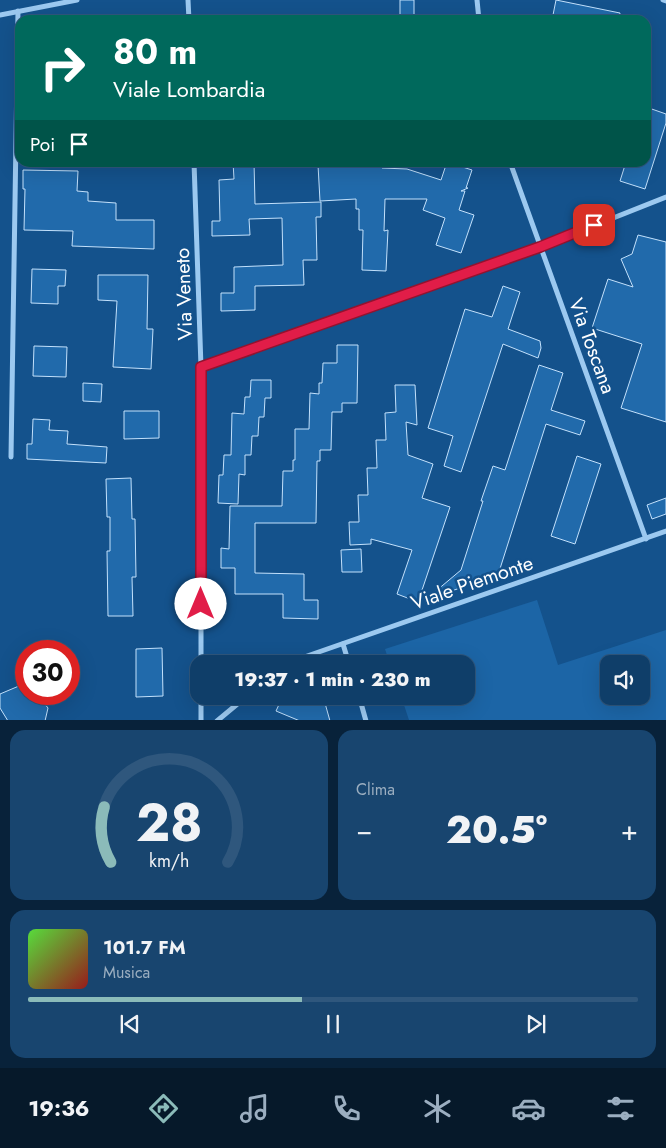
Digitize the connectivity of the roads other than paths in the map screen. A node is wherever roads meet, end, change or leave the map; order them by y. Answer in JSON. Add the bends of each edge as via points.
{"nodes":[{"id":1,"x":77,"y":0,"type":"edge"},
{"id":2,"x":188,"y":0,"type":"edge"},
{"id":3,"x":477,"y":0,"type":"edge"},
{"id":4,"x":18,"y":11,"type":"junction"},
{"id":5,"x":0,"y":15,"type":"edge"},
{"id":6,"x":18,"y":15,"type":"edge"},
{"id":7,"x":189,"y":15,"type":"edge"},
{"id":8,"x":478,"y":15,"type":"edge"},
{"id":9,"x":16,"y":167,"type":"edge"},
{"id":10,"x":194,"y":167,"type":"edge"},
{"id":11,"x":512,"y":167,"type":"edge"},
{"id":12,"x":666,"y":197,"type":"edge"},
{"id":13,"x":540,"y":247,"type":"junction"},
{"id":14,"x":201,"y":367,"type":"junction"},
{"id":15,"x":11,"y":457,"type":"dead end"},
{"id":16,"x":666,"y":531,"type":"edge"},
{"id":17,"x":646,"y":539,"type":"junction"},
{"id":18,"x":343,"y":644,"type":"junction"},
{"id":19,"x":201,"y":655,"type":"edge"},
{"id":20,"x":311,"y":655,"type":"edge"},
{"id":21,"x":346,"y":655,"type":"edge"},
{"id":22,"x":201,"y":705,"type":"edge"},
{"id":23,"x":236,"y":705,"type":"edge"},
{"id":24,"x":362,"y":705,"type":"edge"},
{"id":25,"x":201,"y":720,"type":"edge"},
{"id":26,"x":217,"y":720,"type":"edge"},
{"id":27,"x":366,"y":720,"type":"edge"}],
"edges":[{"from":1,"to":4,"type":"street"},
{"from":2,"to":7,"type":"street"},
{"from":3,"to":8,"type":"street"},
{"from":4,"to":5,"type":"street"},
{"from":4,"to":6,"type":"street"},
{"from":9,"to":15,"type":"street"},
{"from":10,"to":14,"type":"street","name":"Via Veneto"},
{"from":11,"to":13,"type":"street","name":"Via Toscana"},
{"from":12,"to":13,"type":"street"},
{"from":13,"to":14,"type":"street"},
{"from":13,"to":17,"type":"street","name":"Via Toscana"},
{"from":14,"to":19,"type":"street","name":"Via Veneto"},
{"from":16,"to":17,"type":"street","name":"Viale Piemonte"},
{"from":17,"to":18,"type":"street","name":"Viale Piemonte"},
{"from":18,"to":20,"type":"street","name":"Viale Piemonte"},
{"from":18,"to":21,"type":"street"},
{"from":22,"to":25,"type":"street"},
{"from":23,"to":26,"type":"street"},
{"from":24,"to":27,"type":"street"}]}
